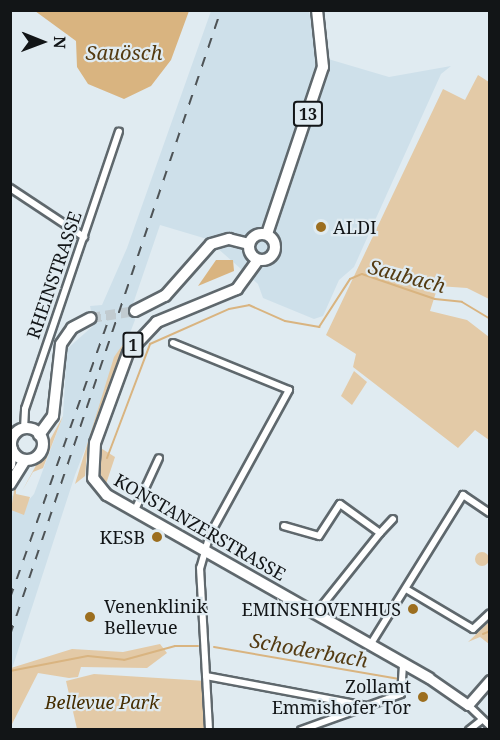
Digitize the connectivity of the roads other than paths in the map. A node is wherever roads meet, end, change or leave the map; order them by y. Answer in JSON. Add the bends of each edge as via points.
{"nodes":[{"id":1,"x":316,"y":10,"type":"edge"},
{"id":2,"x":119,"y":131,"type":"dead end"},
{"id":3,"x":10,"y":188,"type":"edge"},
{"id":4,"x":267,"y":234,"type":"junction"},
{"id":5,"x":84,"y":237,"type":"junction"},
{"id":6,"x":249,"y":244,"type":"junction"},
{"id":7,"x":258,"y":260,"type":"junction"},
{"id":8,"x":135,"y":310,"type":"tunnel mouth"},
{"id":9,"x":91,"y":318,"type":"tunnel mouth"},
{"id":10,"x":174,"y":344,"type":"dead end"},
{"id":11,"x":17,"y":432,"type":"edge"},
{"id":12,"x":39,"y":435,"type":"junction"},
{"id":13,"x":11,"y":446,"type":"edge"},
{"id":14,"x":159,"y":458,"type":"dead end"},
{"id":15,"x":25,"y":460,"type":"junction"},
{"id":16,"x":10,"y":465,"type":"edge"},
{"id":17,"x":10,"y":484,"type":"edge"},
{"id":18,"x":135,"y":510,"type":"junction"},
{"id":19,"x":489,"y":513,"type":"edge"},
{"id":20,"x":393,"y":519,"type":"dead end"},
{"id":21,"x":284,"y":526,"type":"dead end"},
{"id":22,"x":380,"y":533,"type":"junction"},
{"id":23,"x":205,"y":550,"type":"junction"},
{"id":24,"x":405,"y":589,"type":"junction"},
{"id":25,"x":317,"y":612,"type":"junction"},
{"id":26,"x":489,"y":613,"type":"edge"},
{"id":27,"x":372,"y":642,"type":"junction"},
{"id":28,"x":404,"y":662,"type":"junction"},
{"id":29,"x":206,"y":676,"type":"junction"},
{"id":30,"x":429,"y":678,"type":"joint"},
{"id":31,"x":489,"y":680,"type":"edge"},
{"id":32,"x":468,"y":705,"type":"junction"},
{"id":33,"x":366,"y":706,"type":"junction"},
{"id":34,"x":482,"y":720,"type":"junction"},
{"id":35,"x":489,"y":726,"type":"edge"},
{"id":36,"x":209,"y":729,"type":"edge"},
{"id":37,"x":301,"y":729,"type":"edge"},
{"id":38,"x":469,"y":729,"type":"edge"}],
"edges":[{"from":1,"to":4,"type":"main road","number":"13","via":[[323,68]]},
{"from":2,"to":5,"type":"street","name":"RHEINSTRASSE"},
{"from":3,"to":5,"type":"street"},
{"from":4,"to":6,"type":"main road","via":[[258,234]]},
{"from":4,"to":7,"type":"main road","name":"KONSTANZERSTRASSE","via":[[274,252]]},
{"from":5,"to":11,"type":"street","name":"RHEINSTRASSE"},
{"from":6,"to":7,"type":"main road"},
{"from":6,"to":8,"type":"main road","number":"1","via":[[229,239],[211,244],[165,296]]},
{"from":7,"to":18,"type":"main road","name":"KONSTANZERSTRASSE","number":"1","via":[[237,289],[157,322],[128,352],[91,467],[103,491]]},
{"from":9,"to":12,"type":"main road","via":[[72,328],[61,344],[53,416]]},
{"from":10,"to":23,"type":"street","via":[[289,390]]},
{"from":11,"to":12,"type":"main road"},
{"from":11,"to":13,"type":"main road"},
{"from":12,"to":15,"type":"main road","via":[[40,452]]},
{"from":13,"to":15,"type":"main road"},
{"from":13,"to":16,"type":"main road"},
{"from":14,"to":18,"type":"street"},
{"from":15,"to":17,"type":"main road"},
{"from":18,"to":23,"type":"main road","name":"KONSTANZERSTRASSE","number":"1"},
{"from":19,"to":24,"type":"street","via":[[463,495]]},
{"from":20,"to":22,"type":"street"},
{"from":21,"to":22,"type":"street","via":[[319,536],[343,504]]},
{"from":22,"to":25,"type":"street"},
{"from":23,"to":25,"type":"main road","name":"KONSTANZERSTRASSE","number":"1"},
{"from":23,"to":29,"type":"street","via":[[200,578]]},
{"from":24,"to":26,"type":"street","via":[[473,629]]},
{"from":24,"to":27,"type":"street"},
{"from":25,"to":27,"type":"main road","name":"KONSTANZERSTRASSE","number":"1"},
{"from":27,"to":28,"type":"main road","name":"KONSTANZERSTRASSE","number":"1"},
{"from":28,"to":30,"type":"main road","name":"KONSTANZERSTRASSE","number":"1"},
{"from":28,"to":33,"type":"street","via":[[403,692]]},
{"from":29,"to":33,"type":"street"},
{"from":29,"to":36,"type":"street"},
{"from":30,"to":32,"type":"main road"},
{"from":31,"to":32,"type":"main road"},
{"from":32,"to":34,"type":"street"},
{"from":33,"to":37,"type":"street"},
{"from":34,"to":35,"type":"street"},
{"from":34,"to":38,"type":"street"}]}
